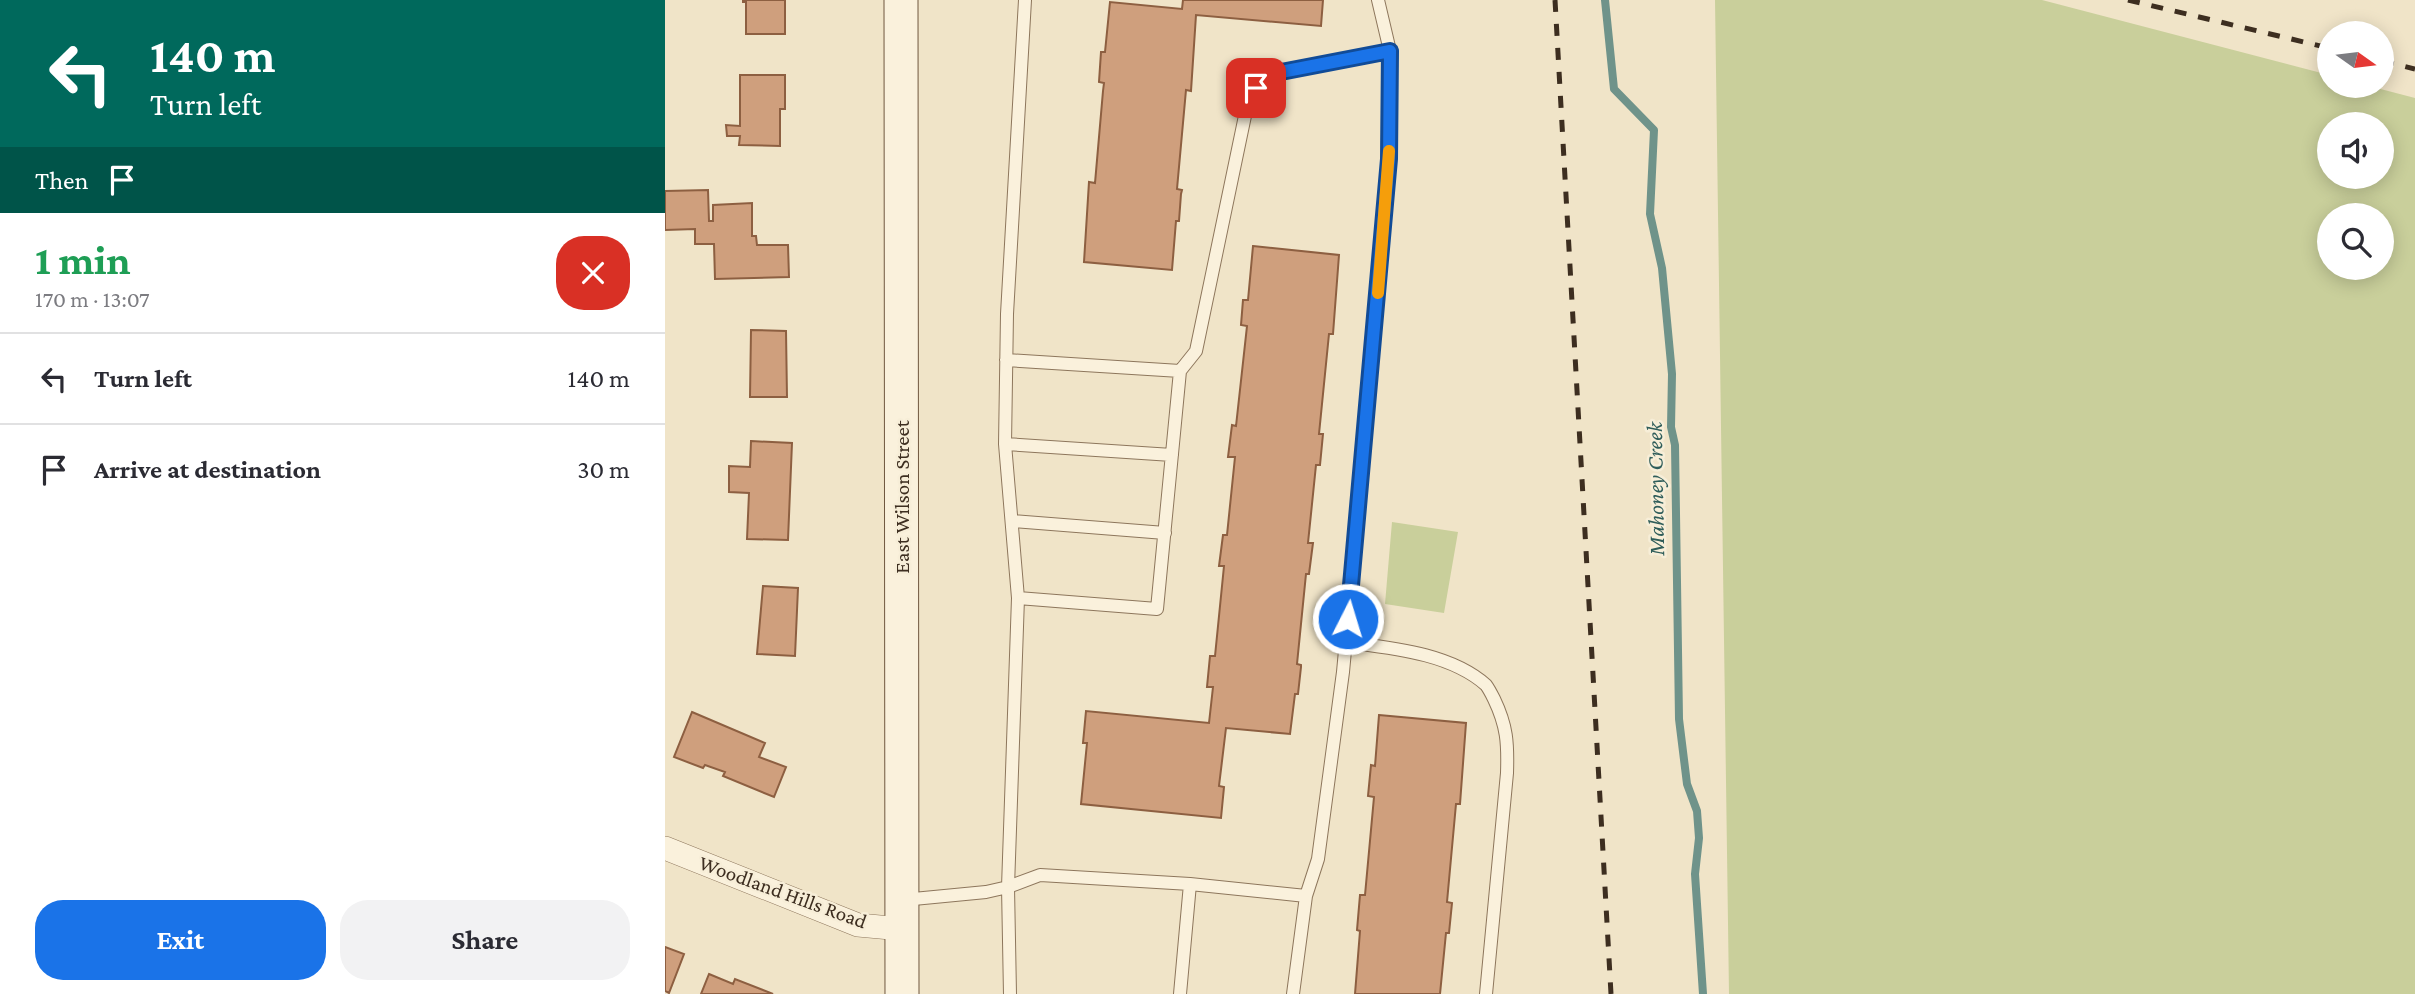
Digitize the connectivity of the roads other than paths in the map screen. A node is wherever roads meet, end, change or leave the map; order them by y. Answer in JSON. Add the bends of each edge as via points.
{"nodes":[{"id":1,"x":901,"y":0,"type":"edge"},
{"id":2,"x":1025,"y":0,"type":"edge"},
{"id":3,"x":1378,"y":0,"type":"edge"},
{"id":4,"x":1390,"y":51,"type":"junction"},
{"id":5,"x":1006,"y":360,"type":"junction"},
{"id":6,"x":1180,"y":372,"type":"junction"},
{"id":7,"x":1005,"y":444,"type":"junction"},
{"id":8,"x":1172,"y":455,"type":"junction"},
{"id":9,"x":1012,"y":521,"type":"junction"},
{"id":10,"x":1165,"y":533,"type":"junction"},
{"id":11,"x":1018,"y":598,"type":"junction"},
{"id":12,"x":1346,"y":642,"type":"junction"},
{"id":13,"x":665,"y":848,"type":"edge"},
{"id":14,"x":1190,"y":884,"type":"junction"},
{"id":15,"x":1008,"y":887,"type":"junction"},
{"id":16,"x":1306,"y":896,"type":"junction"},
{"id":17,"x":903,"y":915,"type":"junction"},
{"id":18,"x":902,"y":994,"type":"edge"},
{"id":19,"x":1010,"y":994,"type":"edge"},
{"id":20,"x":1180,"y":994,"type":"edge"},
{"id":21,"x":1293,"y":994,"type":"edge"},
{"id":22,"x":1486,"y":994,"type":"edge"}],
"edges":[{"from":1,"to":17,"type":"street","name":"East Wilson Street"},
{"from":2,"to":5,"type":"lane"},
{"from":3,"to":4,"type":"lane"},
{"from":4,"to":6,"type":"lane","via":[[1281,72],[1256,88],[1246,111],[1196,351]]},
{"from":4,"to":12,"type":"lane","via":[[1388,173]]},
{"from":5,"to":6,"type":"lane"},
{"from":5,"to":7,"type":"lane"},
{"from":6,"to":8,"type":"lane"},
{"from":7,"to":8,"type":"lane"},
{"from":7,"to":9,"type":"lane"},
{"from":8,"to":10,"type":"lane"},
{"from":9,"to":10,"type":"lane"},
{"from":9,"to":11,"type":"lane"},
{"from":10,"to":11,"type":"lane","via":[[1157,609]]},
{"from":11,"to":15,"type":"lane"},
{"from":12,"to":16,"type":"lane","via":[[1318,859]]},
{"from":12,"to":22,"type":"lane","via":[[1395,649],[1461,670],[1487,686],[1505,722],[1507,773]]},
{"from":13,"to":17,"type":"street","name":"Woodland Hills Road","via":[[858,925]]},
{"from":14,"to":15,"type":"lane","via":[[1040,875]]},
{"from":14,"to":16,"type":"lane"},
{"from":14,"to":20,"type":"lane"},
{"from":15,"to":17,"type":"lane"},
{"from":15,"to":19,"type":"lane"},
{"from":16,"to":21,"type":"lane"},
{"from":17,"to":18,"type":"street","name":"East Wilson Street"}]}
